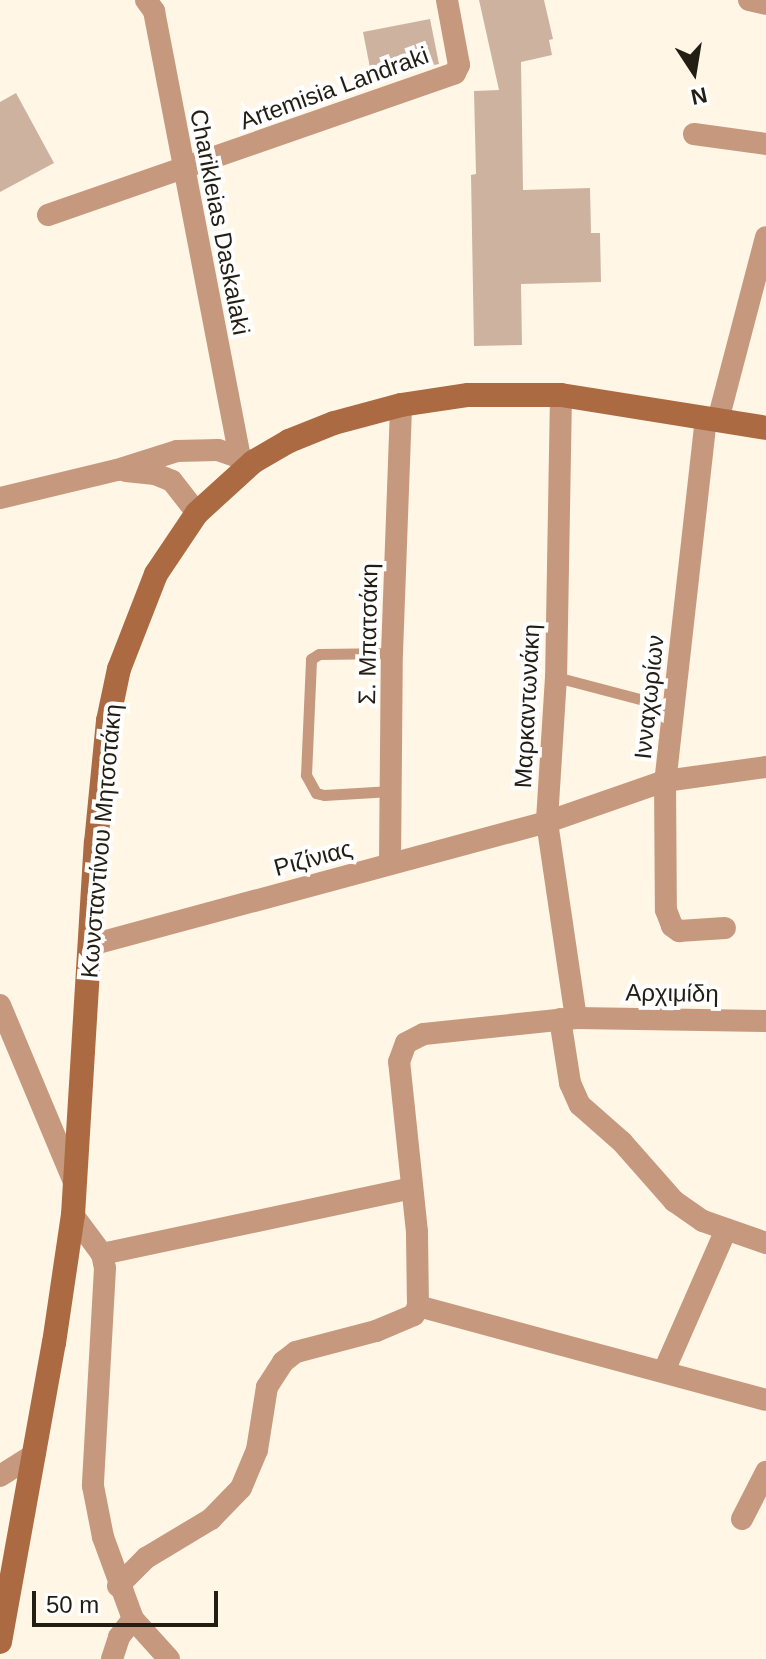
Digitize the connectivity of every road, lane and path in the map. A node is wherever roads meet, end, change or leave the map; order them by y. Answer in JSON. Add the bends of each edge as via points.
{"nodes":[{"id":1,"x":146,"y":0,"type":"edge"},
{"id":2,"x":447,"y":0,"type":"edge"},
{"id":3,"x":749,"y":0,"type":"edge"},
{"id":4,"x":766,"y":4,"type":"edge"},
{"id":5,"x":694,"y":134,"type":"dead end"},
{"id":6,"x":766,"y":144,"type":"edge"},
{"id":7,"x":186,"y":169,"type":"junction"},
{"id":8,"x":48,"y":215,"type":"dead end"},
{"id":9,"x":766,"y":237,"type":"edge"},
{"id":10,"x":561,"y":395,"type":"junction"},
{"id":11,"x":401,"y":405,"type":"junction"},
{"id":12,"x":712,"y":419,"type":"junction"},
{"id":13,"x":766,"y":428,"type":"edge"},
{"id":14,"x":177,"y":451,"type":"junction"},
{"id":15,"x":246,"y":459,"type":"junction"},
{"id":16,"x":117,"y":470,"type":"junction"},
{"id":17,"x":172,"y":481,"type":"junction"},
{"id":18,"x":0,"y":498,"type":"edge"},
{"id":19,"x":197,"y":513,"type":"junction"},
{"id":20,"x":392,"y":653,"type":"junction"},
{"id":21,"x":556,"y":677,"type":"junction"},
{"id":22,"x":674,"y":708,"type":"junction"},
{"id":23,"x":766,"y":767,"type":"edge"},
{"id":24,"x":665,"y":781,"type":"junction"},
{"id":25,"x":391,"y":791,"type":"junction"},
{"id":26,"x":547,"y":822,"type":"junction"},
{"id":27,"x":390,"y":864,"type":"junction"},
{"id":28,"x":725,"y":928,"type":"dead end"},
{"id":29,"x":91,"y":945,"type":"junction"},
{"id":30,"x":0,"y":1005,"type":"edge"},
{"id":31,"x":568,"y":1018,"type":"junction"},
{"id":32,"x":766,"y":1021,"type":"edge"},
{"id":33,"x":0,"y":1048,"type":"edge"},
{"id":34,"x":42,"y":1110,"type":"junction"},
{"id":35,"x":75,"y":1184,"type":"junction"},
{"id":36,"x":412,"y":1188,"type":"junction"},
{"id":37,"x":73,"y":1215,"type":"junction"},
{"id":38,"x":726,"y":1230,"type":"junction"},
{"id":39,"x":766,"y":1243,"type":"edge"},
{"id":40,"x":102,"y":1254,"type":"junction"},
{"id":41,"x":418,"y":1306,"type":"junction"},
{"id":42,"x":664,"y":1371,"type":"junction"},
{"id":43,"x":766,"y":1400,"type":"edge"},
{"id":44,"x":35,"y":1454,"type":"junction"},
{"id":45,"x":766,"y":1472,"type":"edge"},
{"id":46,"x":0,"y":1476,"type":"edge"},
{"id":47,"x":742,"y":1519,"type":"dead end"},
{"id":48,"x":118,"y":1586,"type":"junction"},
{"id":49,"x":133,"y":1619,"type":"junction"},
{"id":50,"x":0,"y":1642,"type":"edge"},
{"id":51,"x":112,"y":1659,"type":"edge"},
{"id":52,"x":169,"y":1659,"type":"edge"}],
"edges":[{"from":1,"to":7,"type":"street","name":"Charikleias Daskalaki","via":[[154,11]]},
{"from":2,"to":7,"type":"street","name":"Artemisia Landraki","via":[[459,65],[455,73]]},
{"from":3,"to":4,"type":"street"},
{"from":5,"to":6,"type":"street"},
{"from":7,"to":8,"type":"street","name":"Artemisia Landraki"},
{"from":7,"to":15,"type":"street","name":"Charikleias Daskalaki"},
{"from":9,"to":12,"type":"street","name":"Ινναχωρίων"},
{"from":10,"to":11,"type":"main road","name":"Κωνσταντίνου Μητσοτάκη","via":[[468,395]]},
{"from":10,"to":12,"type":"main road","name":"Κωνσταντίνου Μητσοτάκη"},
{"from":10,"to":21,"type":"street","name":"Μαρκαντωνάκη"},
{"from":11,"to":15,"type":"main road","name":"Κωνσταντίνου Μητσοτάκη","via":[[334,423]]},
{"from":11,"to":20,"type":"street","name":"Σ. Μπατσάκη"},
{"from":12,"to":13,"type":"main road","name":"Κωνσταντίνου Μητσοτάκη"},
{"from":12,"to":22,"type":"street","name":"Ινναχωρίων"},
{"from":14,"to":15,"type":"street","via":[[202,448]]},
{"from":14,"to":16,"type":"street"},
{"from":14,"to":17,"type":"street"},
{"from":15,"to":19,"type":"main road","name":"Κωνσταντίνου Μητσοτάκη"},
{"from":16,"to":17,"type":"street"},
{"from":16,"to":18,"type":"street"},
{"from":17,"to":19,"type":"street"},
{"from":19,"to":29,"type":"main road","name":"Κωνσταντίνου Μητσοτάκη","via":[[156,574],[119,669],[105,751]]},
{"from":20,"to":25,"type":"street","name":"Σ. Μπατσάκη"},
{"from":20,"to":25,"type":"lane","via":[[319,654],[311,659],[306,775],[316,793],[324,795]]},
{"from":21,"to":22,"type":"lane"},
{"from":21,"to":26,"type":"street","name":"Μαρκαντωνάκη"},
{"from":22,"to":24,"type":"street","name":"Ινναχωρίων"},
{"from":23,"to":24,"type":"street","name":"Ριζίνιας"},
{"from":24,"to":26,"type":"street","name":"Ριζίνιας"},
{"from":24,"to":28,"type":"street","name":"Ινναχωρίων","via":[[666,910],[672,926],[679,931]]},
{"from":25,"to":27,"type":"street","name":"Σ. Μπατσάκη"},
{"from":26,"to":27,"type":"street","name":"Ριζίνιας"},
{"from":26,"to":31,"type":"street","name":"Μαρκαντωνάκη"},
{"from":27,"to":29,"type":"street","name":"Ριζίνιας"},
{"from":29,"to":35,"type":"main road","name":"Κωνσταντίνου Μητσοτάκη"},
{"from":30,"to":34,"type":"street"},
{"from":31,"to":32,"type":"street","name":"Αρχιμίδη"},
{"from":31,"to":36,"type":"street","name":"Αρχιμίδη","via":[[424,1034],[406,1043],[399,1062]]},
{"from":31,"to":38,"type":"street","name":"Μαρκαντωνάκη","via":[[570,1083],[580,1105],[622,1142],[674,1201]]},
{"from":33,"to":34,"type":"street"},
{"from":34,"to":35,"type":"street"},
{"from":35,"to":37,"type":"main road","name":"Κωνσταντίνου Μητσοτάκη"},
{"from":36,"to":40,"type":"street"},
{"from":36,"to":41,"type":"street","name":"Αρχιμίδη"},
{"from":37,"to":40,"type":"street"},
{"from":37,"to":44,"type":"main road","name":"Κωνσταντίνου Μητσοτάκη"},
{"from":38,"to":39,"type":"street","name":"Μαρκαντωνάκη"},
{"from":38,"to":42,"type":"street"},
{"from":40,"to":48,"type":"street","via":[[107,1293],[93,1486]]},
{"from":41,"to":42,"type":"street"},
{"from":41,"to":48,"type":"street","via":[[406,1322],[330,1340],[283,1362],[267,1387],[257,1450],[241,1488],[211,1519],[146,1558]]},
{"from":42,"to":43,"type":"street"},
{"from":44,"to":46,"type":"street"},
{"from":44,"to":50,"type":"main road","name":"Κωνσταντίνου Μητσοτάκη"},
{"from":45,"to":47,"type":"street"},
{"from":48,"to":49,"type":"street"},
{"from":49,"to":51,"type":"street","via":[[119,1637]]},
{"from":49,"to":52,"type":"street"}]}
